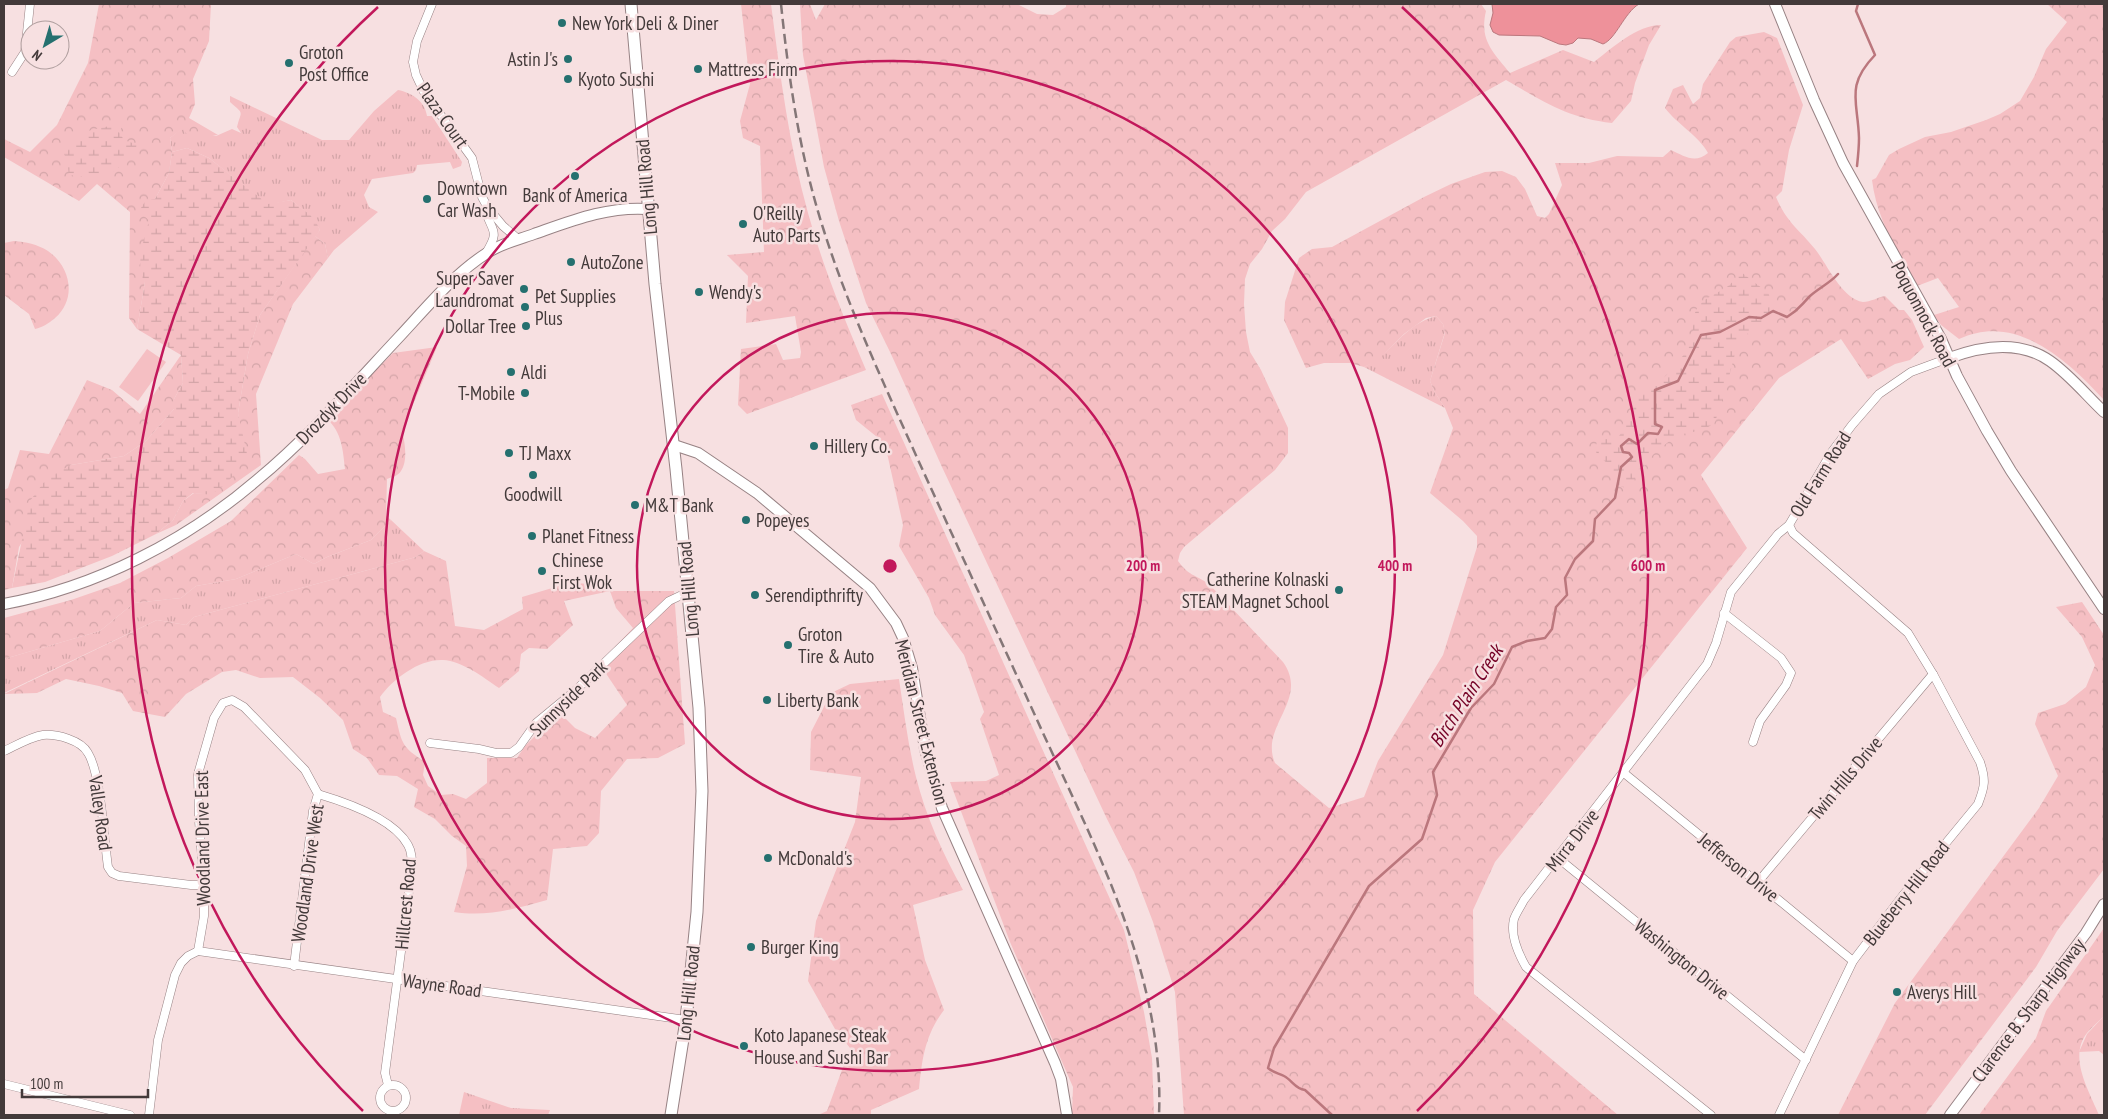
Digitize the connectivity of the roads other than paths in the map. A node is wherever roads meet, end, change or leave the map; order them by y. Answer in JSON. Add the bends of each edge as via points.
{"nodes":[{"id":1,"x":30,"y":4,"type":"edge"},
{"id":2,"x":432,"y":4,"type":"edge"},
{"id":3,"x":630,"y":4,"type":"edge"},
{"id":4,"x":1775,"y":4,"type":"edge"},
{"id":5,"x":12,"y":72,"type":"dead end"},
{"id":6,"x":482,"y":197,"type":"junction"},
{"id":7,"x":648,"y":209,"type":"junction"},
{"id":8,"x":518,"y":239,"type":"junction"},
{"id":9,"x":486,"y":254,"type":"junction"},
{"id":10,"x":1949,"y":358,"type":"junction"},
{"id":11,"x":2104,"y":412,"type":"edge"},
{"id":12,"x":674,"y":445,"type":"junction"},
{"id":13,"x":1789,"y":525,"type":"junction"},
{"id":14,"x":688,"y":592,"type":"junction"},
{"id":15,"x":4,"y":604,"type":"edge"},
{"id":16,"x":2104,"y":609,"type":"edge"},
{"id":17,"x":1724,"y":613,"type":"junction"},
{"id":18,"x":1933,"y":674,"type":"junction"},
{"id":19,"x":227,"y":700,"type":"joint"},
{"id":20,"x":1753,"y":742,"type":"dead end"},
{"id":21,"x":430,"y":743,"type":"dead end"},
{"id":22,"x":4,"y":752,"type":"edge"},
{"id":23,"x":1624,"y":773,"type":"junction"},
{"id":24,"x":318,"y":794,"type":"junction"},
{"id":25,"x":1558,"y":858,"type":"junction"},
{"id":26,"x":1758,"y":882,"type":"junction"},
{"id":27,"x":204,"y":885,"type":"junction"},
{"id":28,"x":2104,"y":904,"type":"edge"},
{"id":29,"x":198,"y":952,"type":"junction"},
{"id":30,"x":1853,"y":961,"type":"junction"},
{"id":31,"x":294,"y":966,"type":"junction"},
{"id":32,"x":398,"y":979,"type":"junction"},
{"id":33,"x":686,"y":1020,"type":"junction"},
{"id":34,"x":1806,"y":1060,"type":"junction"},
{"id":35,"x":4,"y":1084,"type":"edge"},
{"id":36,"x":388,"y":1085,"type":"dead end"},
{"id":37,"x":130,"y":1115,"type":"edge"},
{"id":38,"x":149,"y":1115,"type":"edge"},
{"id":39,"x":671,"y":1115,"type":"edge"},
{"id":40,"x":1067,"y":1115,"type":"edge"},
{"id":41,"x":1711,"y":1115,"type":"edge"},
{"id":42,"x":1779,"y":1115,"type":"edge"},
{"id":43,"x":1950,"y":1115,"type":"edge"}],
"edges":[{"from":1,"to":5,"type":"street","via":[[25,52]]},
{"from":2,"to":6,"type":"street","name":"Plaza Court","via":[[417,42],[413,62],[416,76],[472,158]]},
{"from":3,"to":7,"type":"main road","name":"Long Hill Road"},
{"from":4,"to":10,"type":"street","name":"Poquonnock Road","via":[[1843,163]]},
{"from":6,"to":8,"type":"street","name":"Plaza Court","via":[[494,216]]},
{"from":6,"to":9,"type":"street","name":"Plaza Court","via":[[494,232],[494,240]]},
{"from":7,"to":8,"type":"street","name":"Drozdyk Drive","via":[[630,208],[590,215]]},
{"from":7,"to":12,"type":"main road","name":"Long Hill Road"},
{"from":8,"to":9,"type":"street","name":"Drozdyk Drive"},
{"from":9,"to":15,"type":"street","name":"Drozdyk Drive","via":[[439,294],[289,452],[225,506],[160,547],[117,569],[71,586]]},
{"from":10,"to":11,"type":"street","via":[[1990,347],[2026,350],[2050,361]]},
{"from":10,"to":13,"type":"street","name":"Old Farm Road","via":[[1911,372],[1879,394],[1831,453]]},
{"from":10,"to":16,"type":"street","name":"Poquonnock Road","via":[[2011,471]]},
{"from":12,"to":14,"type":"main road","name":"Long Hill Road"},
{"from":12,"to":40,"type":"street","name":"Meridian Street Extension","via":[[698,453],[757,493],[870,588],[896,624],[912,668],[926,750],[942,808],[1055,1063]]},
{"from":13,"to":17,"type":"street","name":"Mirra Drive","via":[[1740,579],[1731,592]]},
{"from":13,"to":18,"type":"street","name":"Old Farm Road","via":[[1793,533],[1908,633]]},
{"from":14,"to":21,"type":"street","name":"Sunnyside Park","via":[[669,601],[576,690],[536,723],[520,747],[511,753]]},
{"from":14,"to":33,"type":"main road","name":"Long Hill Road","via":[[699,708],[702,791],[697,911]]},
{"from":17,"to":20,"type":"street","via":[[1781,658],[1791,673],[1760,721]]},
{"from":17,"to":23,"type":"street","name":"Mirra Drive","via":[[1707,664]]},
{"from":18,"to":26,"type":"street","name":"Twin Hills Drive"},
{"from":18,"to":30,"type":"street","name":"Blueberry Hill Road","via":[[1980,762],[1985,777],[1983,790],[1978,804]]},
{"from":19,"to":24,"type":"street","name":"Woodland Drive West","via":[[244,707],[305,770]]},
{"from":19,"to":27,"type":"street","name":"Woodland Drive East","via":[[214,718],[198,774],[198,821]]},
{"from":22,"to":27,"type":"street","name":"Valley Road","via":[[43,735],[62,737],[82,745],[95,768],[108,867],[112,873]]},
{"from":23,"to":25,"type":"street","name":"Mirra Drive"},
{"from":23,"to":26,"type":"street","name":"Jefferson Drive"},
{"from":24,"to":31,"type":"street","name":"Woodland Drive West","via":[[313,811]]},
{"from":24,"to":32,"type":"street","name":"Hillcrest Road","via":[[379,819],[402,836],[408,846],[412,868]]},
{"from":25,"to":34,"type":"street","name":"Washington Drive"},
{"from":25,"to":41,"type":"street","name":"Mirra Drive","via":[[1524,900],[1514,920],[1514,939],[1519,955],[1526,966]]},
{"from":26,"to":30,"type":"street","name":"Jefferson Drive"},
{"from":27,"to":29,"type":"street","name":"Woodland Drive East","via":[[204,916]]},
{"from":28,"to":43,"type":"street","name":"Clarence B. Sharp Highway"},
{"from":29,"to":31,"type":"street","name":"Wayne Road"},
{"from":29,"to":38,"type":"street","via":[[188,956],[175,975],[158,1040]]},
{"from":30,"to":34,"type":"street","name":"Blueberry Hill Road"},
{"from":31,"to":32,"type":"street","name":"Wayne Road"},
{"from":32,"to":33,"type":"street","name":"Wayne Road"},
{"from":32,"to":36,"type":"street","name":"Hillcrest Road","via":[[385,1073]]},
{"from":33,"to":39,"type":"main road","name":"Long Hill Road"},
{"from":34,"to":42,"type":"street","name":"Blueberry Hill Road"},
{"from":35,"to":37,"type":"street"}]}
